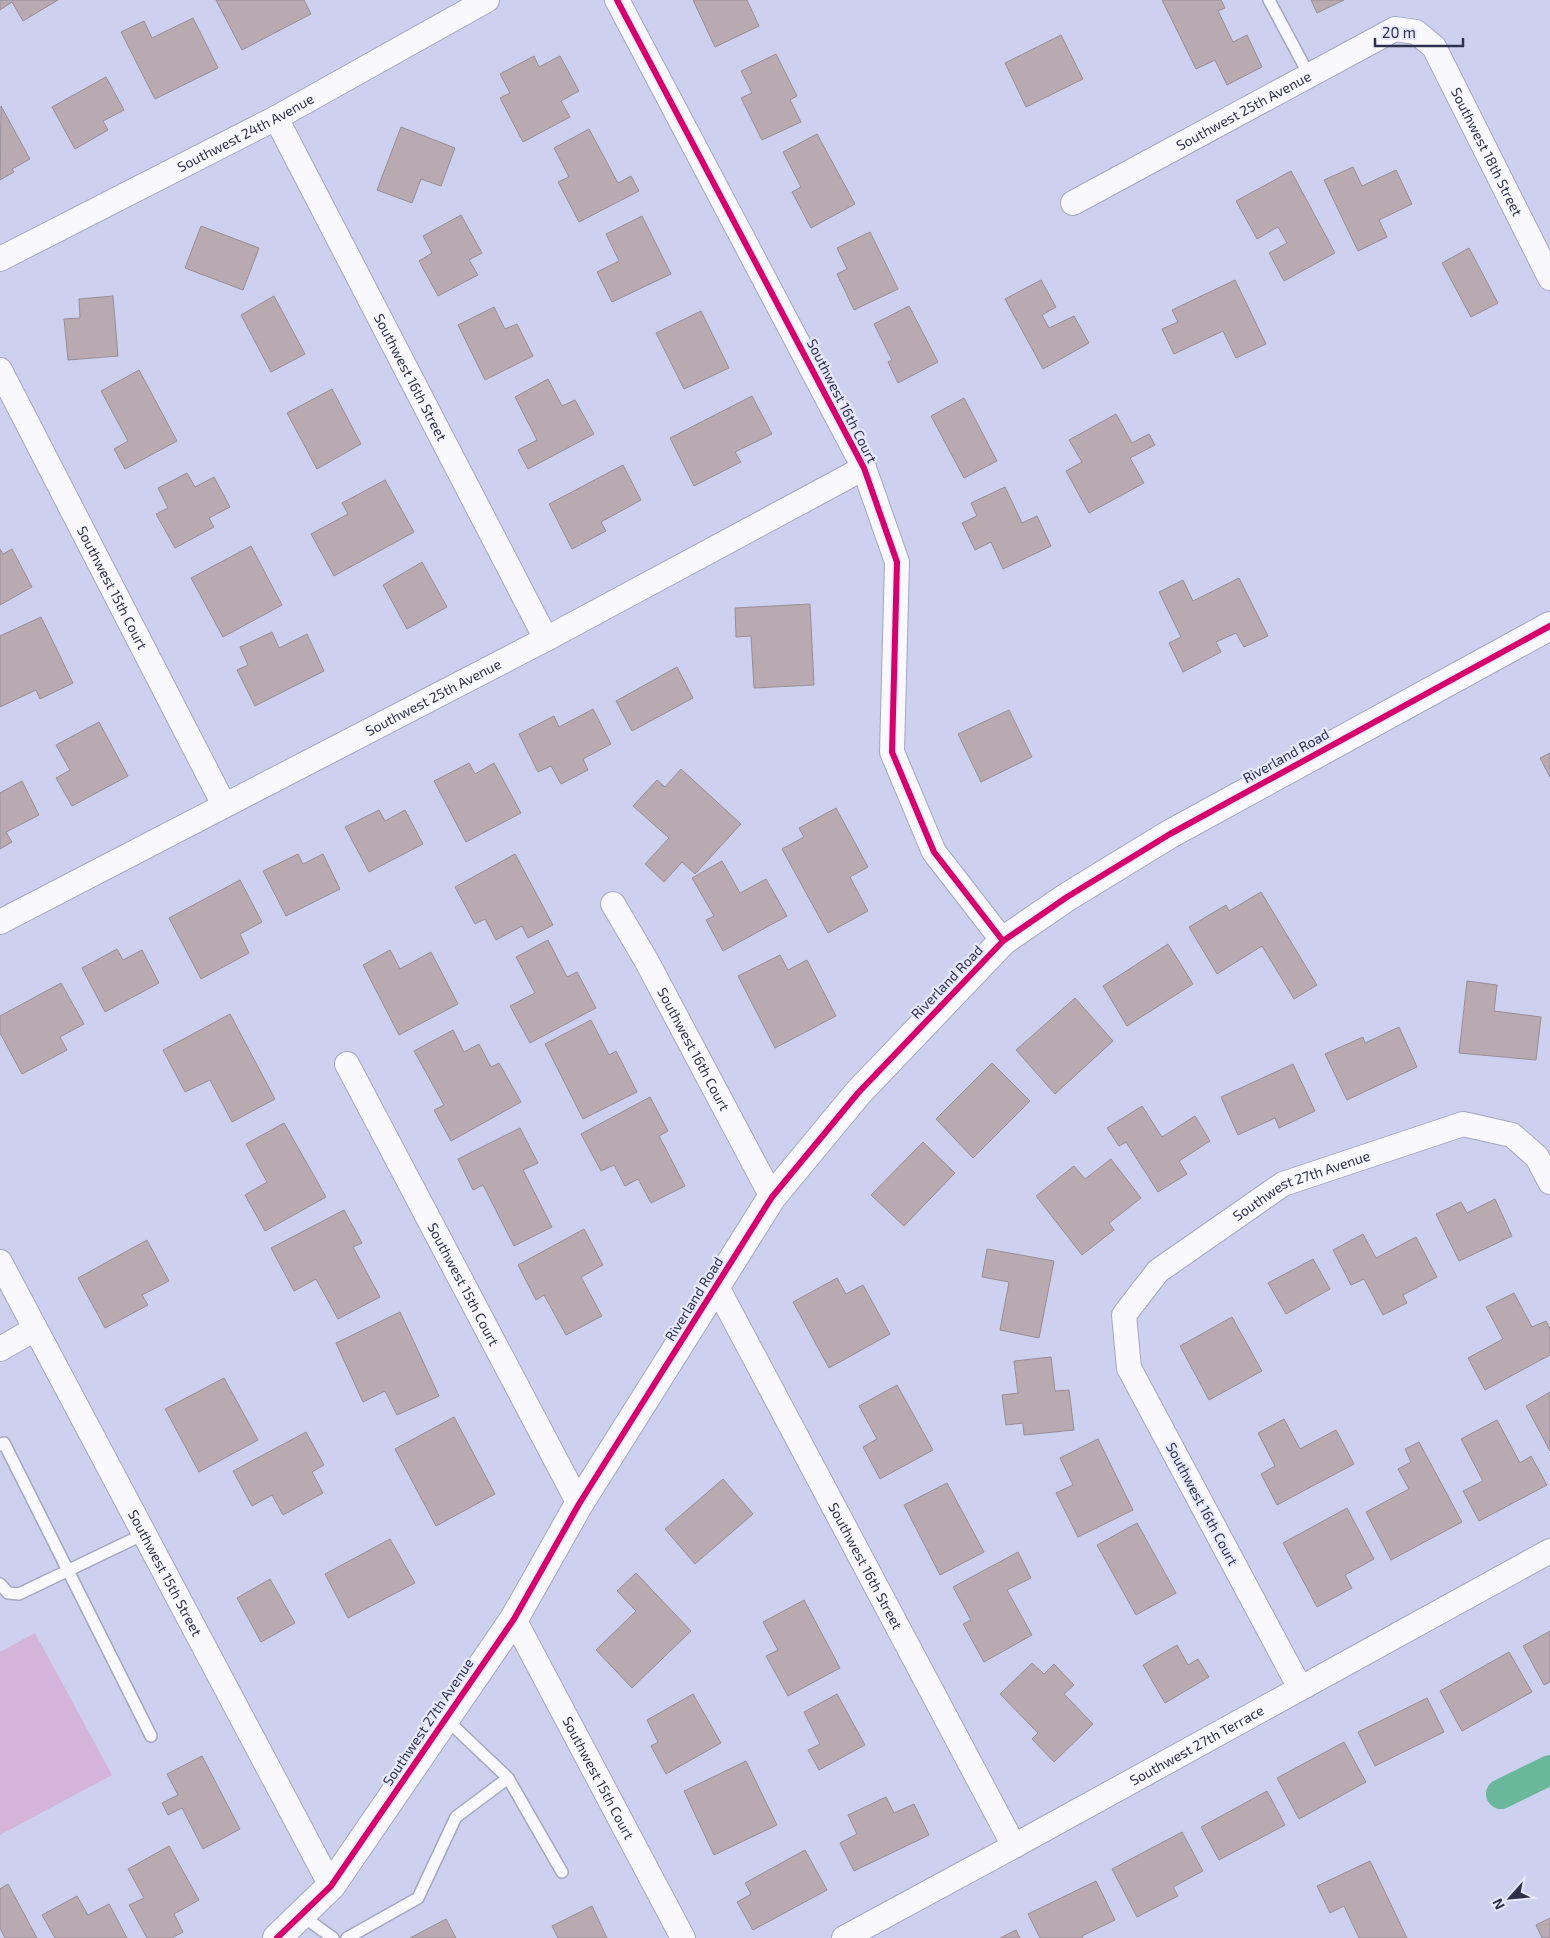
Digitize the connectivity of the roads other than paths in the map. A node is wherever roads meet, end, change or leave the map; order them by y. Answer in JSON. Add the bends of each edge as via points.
{"nodes":[{"id":1,"x":487,"y":0,"type":"edge"},
{"id":2,"x":617,"y":0,"type":"edge"},
{"id":3,"x":1269,"y":0,"type":"edge"},
{"id":4,"x":1416,"y":32,"type":"joint"},
{"id":5,"x":1309,"y":75,"type":"junction"},
{"id":6,"x":276,"y":118,"type":"junction"},
{"id":7,"x":1073,"y":204,"type":"dead end"},
{"id":8,"x":0,"y":259,"type":"edge"},
{"id":9,"x":1550,"y":278,"type":"edge"},
{"id":10,"x":0,"y":370,"type":"edge"},
{"id":11,"x":864,"y":468,"type":"junction"},
{"id":12,"x":1550,"y":626,"type":"edge"},
{"id":13,"x":546,"y":639,"type":"junction"},
{"id":14,"x":224,"y":805,"type":"junction"},
{"id":15,"x":614,"y":904,"type":"dead end"},
{"id":16,"x":0,"y":922,"type":"edge"},
{"id":17,"x":1003,"y":941,"type":"junction"},
{"id":18,"x":348,"y":1064,"type":"dead end"},
{"id":19,"x":1550,"y":1182,"type":"edge"},
{"id":20,"x":772,"y":1197,"type":"junction"},
{"id":21,"x":0,"y":1262,"type":"edge"},
{"id":22,"x":717,"y":1287,"type":"junction"},
{"id":23,"x":1124,"y":1314,"type":"joint"},
{"id":24,"x":35,"y":1329,"type":"junction"},
{"id":25,"x":0,"y":1348,"type":"edge"},
{"id":26,"x":0,"y":1445,"type":"edge"},
{"id":27,"x":579,"y":1504,"type":"junction"},
{"id":28,"x":144,"y":1534,"type":"junction"},
{"id":29,"x":1550,"y":1551,"type":"edge"},
{"id":30,"x":67,"y":1570,"type":"junction"},
{"id":31,"x":0,"y":1584,"type":"edge"},
{"id":32,"x":514,"y":1619,"type":"junction"},
{"id":33,"x":1300,"y":1688,"type":"junction"},
{"id":34,"x":446,"y":1718,"type":"junction"},
{"id":35,"x":151,"y":1736,"type":"dead end"},
{"id":36,"x":508,"y":1778,"type":"junction"},
{"id":37,"x":1014,"y":1846,"type":"junction"},
{"id":38,"x":562,"y":1872,"type":"dead end"},
{"id":39,"x":331,"y":1886,"type":"junction"},
{"id":40,"x":301,"y":1915,"type":"junction"},
{"id":41,"x":277,"y":1938,"type":"edge"},
{"id":42,"x":333,"y":1938,"type":"edge"},
{"id":43,"x":347,"y":1938,"type":"edge"},
{"id":44,"x":683,"y":1938,"type":"edge"},
{"id":45,"x":844,"y":1938,"type":"edge"}],
"edges":[{"from":1,"to":6,"type":"street","name":"Southwest 24th Avenue"},
{"from":2,"to":11,"type":"street","name":"Southwest 16th Court"},
{"from":3,"to":5,"type":"lane"},
{"from":4,"to":5,"type":"street","name":"Southwest 25th Avenue","via":[[1395,29]]},
{"from":4,"to":9,"type":"street","name":"Southwest 18th Street","via":[[1434,47]]},
{"from":5,"to":7,"type":"street","name":"Southwest 25th Avenue"},
{"from":6,"to":8,"type":"street","name":"Southwest 24th Avenue"},
{"from":6,"to":13,"type":"street","name":"Southwest 16th Street"},
{"from":10,"to":14,"type":"street","name":"Southwest 15th Court"},
{"from":11,"to":13,"type":"street","name":"Southwest 25th Avenue"},
{"from":11,"to":17,"type":"street","name":"Southwest 16th Court","via":[[897,562],[892,752],[934,852]]},
{"from":12,"to":17,"type":"street","name":"Riverland Road","via":[[1170,834],[1067,897]]},
{"from":13,"to":14,"type":"street","name":"Southwest 25th Avenue"},
{"from":14,"to":16,"type":"street","name":"Southwest 25th Avenue"},
{"from":15,"to":20,"type":"street","name":"Southwest 16th Court"},
{"from":17,"to":20,"type":"street","name":"Riverland Road","via":[[858,1093]]},
{"from":18,"to":27,"type":"street","name":"Southwest 15th Court"},
{"from":19,"to":23,"type":"street","name":"Southwest 27th Avenue","via":[[1537,1157],[1512,1135],[1463,1124],[1283,1184],[1158,1271]]},
{"from":20,"to":22,"type":"street","name":"Riverland Road"},
{"from":21,"to":24,"type":"street","name":"Southwest 15th Street"},
{"from":22,"to":27,"type":"street","name":"Riverland Road"},
{"from":22,"to":37,"type":"street","name":"Southwest 16th Street"},
{"from":23,"to":33,"type":"street","name":"Southwest 16th Court","via":[[1129,1368]]},
{"from":24,"to":25,"type":"street"},
{"from":24,"to":28,"type":"street","name":"Southwest 15th Street"},
{"from":26,"to":30,"type":"lane","via":[[4,1443]]},
{"from":27,"to":32,"type":"street","name":"Southwest 27th Avenue"},
{"from":28,"to":30,"type":"lane"},
{"from":28,"to":39,"type":"street","name":"Southwest 15th Street"},
{"from":29,"to":33,"type":"street","name":"Southwest 27th Terrace"},
{"from":30,"to":31,"type":"lane","via":[[19,1594],[8,1594]]},
{"from":30,"to":35,"type":"lane"},
{"from":32,"to":34,"type":"street","name":"Southwest 27th Avenue"},
{"from":32,"to":44,"type":"street","name":"Southwest 15th Court"},
{"from":33,"to":37,"type":"street","name":"Southwest 27th Terrace"},
{"from":34,"to":36,"type":"lane"},
{"from":34,"to":39,"type":"street","name":"Southwest 27th Avenue"},
{"from":36,"to":38,"type":"lane"},
{"from":36,"to":43,"type":"lane","via":[[456,1817],[418,1898]]},
{"from":37,"to":45,"type":"street","name":"Southwest 27th Terrace"},
{"from":39,"to":40,"type":"street","name":"Southwest 27th Avenue"},
{"from":40,"to":41,"type":"street","name":"Southwest 27th Avenue"},
{"from":40,"to":42,"type":"lane"}]}
